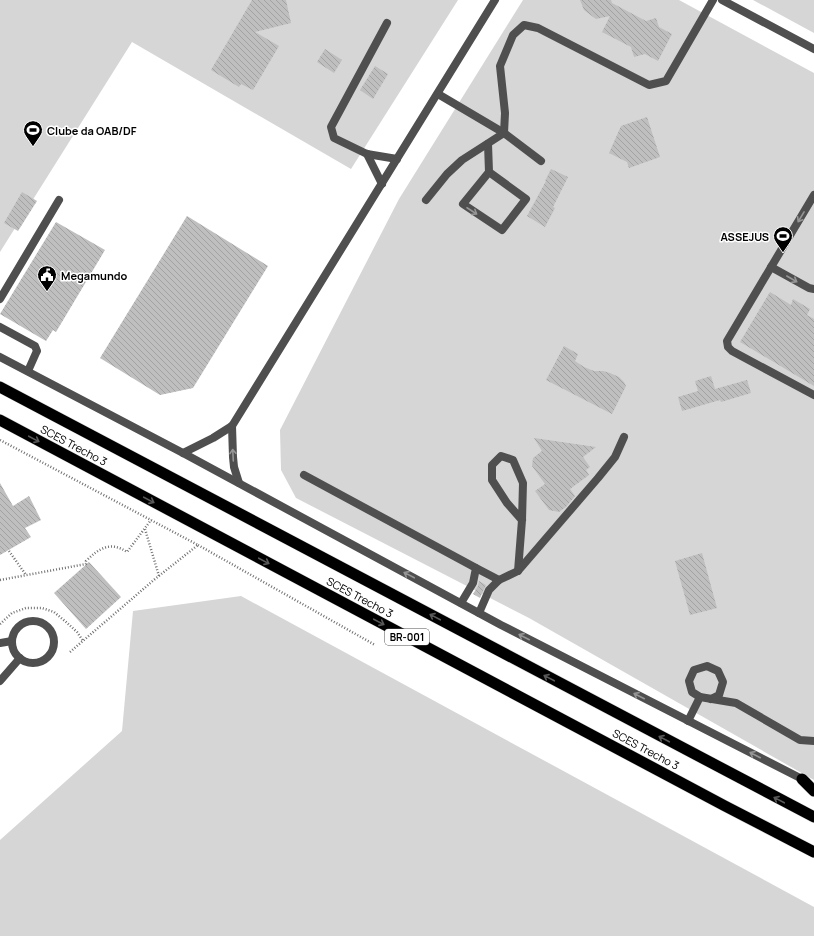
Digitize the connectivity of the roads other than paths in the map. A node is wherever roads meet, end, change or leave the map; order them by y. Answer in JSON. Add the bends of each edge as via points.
{"nodes":[{"id":1,"x":495,"y":0,"type":"edge"},
{"id":2,"x":713,"y":0,"type":"edge"},
{"id":3,"x":722,"y":0,"type":"edge"},
{"id":4,"x":387,"y":22,"type":"dead end"},
{"id":5,"x":814,"y":49,"type":"edge"},
{"id":6,"x":438,"y":94,"type":"junction"},
{"id":7,"x":504,"y":133,"type":"junction"},
{"id":8,"x":488,"y":144,"type":"junction"},
{"id":9,"x":367,"y":154,"type":"junction"},
{"id":10,"x":397,"y":160,"type":"junction"},
{"id":11,"x":541,"y":161,"type":"dead end"},
{"id":12,"x":489,"y":172,"type":"junction"},
{"id":13,"x":382,"y":184,"type":"junction"},
{"id":14,"x":814,"y":195,"type":"edge"},
{"id":15,"x":59,"y":200,"type":"dead end"},
{"id":16,"x":426,"y":200,"type":"dead end"},
{"id":17,"x":771,"y":267,"type":"junction"},
{"id":18,"x":814,"y":289,"type":"edge"},
{"id":19,"x":0,"y":299,"type":"edge"},
{"id":20,"x":0,"y":327,"type":"edge"},
{"id":21,"x":0,"y":357,"type":"edge"},
{"id":22,"x":28,"y":371,"type":"junction"},
{"id":23,"x":0,"y":387,"type":"edge"},
{"id":24,"x":814,"y":395,"type":"edge"},
{"id":25,"x":0,"y":420,"type":"edge"},
{"id":26,"x":232,"y":426,"type":"junction"},
{"id":27,"x":624,"y":437,"type":"dead end"},
{"id":28,"x":182,"y":453,"type":"junction"},
{"id":29,"x":304,"y":475,"type":"dead end"},
{"id":30,"x":239,"y":483,"type":"junction"},
{"id":31,"x":522,"y":520,"type":"junction"},
{"id":32,"x":476,"y":568,"type":"junction"},
{"id":33,"x":518,"y":571,"type":"junction"},
{"id":34,"x":499,"y":580,"type":"junction"},
{"id":35,"x":461,"y":603,"type":"junction"},
{"id":36,"x":479,"y":613,"type":"junction"},
{"id":37,"x":12,"y":641,"type":"junction"},
{"id":38,"x":0,"y":644,"type":"edge"},
{"id":39,"x":20,"y":658,"type":"junction"},
{"id":40,"x":0,"y":681,"type":"edge"},
{"id":41,"x":700,"y":697,"type":"junction"},
{"id":42,"x":711,"y":699,"type":"junction"},
{"id":43,"x":688,"y":721,"type":"junction"},
{"id":44,"x":814,"y":741,"type":"edge"},
{"id":45,"x":802,"y":779,"type":"junction"},
{"id":46,"x":814,"y":785,"type":"edge"},
{"id":47,"x":814,"y":791,"type":"edge"},
{"id":48,"x":814,"y":817,"type":"edge"},
{"id":49,"x":814,"y":852,"type":"edge"}],
"edges":[{"from":1,"to":6,"type":"street"},
{"from":2,"to":7,"type":"street","via":[[666,81],[649,85],[538,28],[524,25],[513,35],[500,66],[505,113]]},
{"from":3,"to":5,"type":"street"},
{"from":4,"to":9,"type":"street","via":[[331,127],[334,138]]},
{"from":6,"to":7,"type":"street"},
{"from":6,"to":10,"type":"street"},
{"from":7,"to":8,"type":"street"},
{"from":7,"to":11,"type":"street"},
{"from":8,"to":12,"type":"street"},
{"from":8,"to":16,"type":"street","via":[[462,160]]},
{"from":9,"to":10,"type":"street"},
{"from":9,"to":13,"type":"street"},
{"from":10,"to":13,"type":"street"},
{"from":12,"to":12,"type":"street","one_way":true,"via":[[463,204],[502,230],[526,199]]},
{"from":13,"to":26,"type":"street"},
{"from":14,"to":17,"type":"street","one_way":true},
{"from":15,"to":19,"type":"street"},
{"from":17,"to":18,"type":"street","one_way":true},
{"from":17,"to":24,"type":"street","via":[[727,341],[728,347],[732,352]]},
{"from":20,"to":22,"type":"street","via":[[35,346],[36,353]]},
{"from":21,"to":22,"type":"street"},
{"from":22,"to":28,"type":"street"},
{"from":48,"to":23,"type":"highway","name":"SCES Trecho 3","number":"BR-001","one_way":true},
{"from":25,"to":49,"type":"highway","name":"SCES Trecho 3","number":"BR-001","one_way":true},
{"from":26,"to":28,"type":"street","via":[[214,438]]},
{"from":30,"to":26,"type":"street","one_way":true,"via":[[234,467]]},
{"from":27,"to":33,"type":"street","via":[[615,457]]},
{"from":28,"to":30,"type":"street"},
{"from":29,"to":32,"type":"street"},
{"from":35,"to":30,"type":"street","one_way":true},
{"from":31,"to":31,"type":"street","via":[[492,480],[492,465],[501,456],[514,460],[523,483]]},
{"from":31,"to":33,"type":"street"},
{"from":32,"to":34,"type":"street"},
{"from":32,"to":35,"type":"street","via":[[473,582]]},
{"from":33,"to":34,"type":"street"},
{"from":34,"to":36,"type":"street","via":[[489,590]]},
{"from":35,"to":36,"type":"street"},
{"from":43,"to":36,"type":"street","one_way":true},
{"from":37,"to":38,"type":"street"},
{"from":37,"to":39,"type":"street","via":[[14,651]]},
{"from":37,"to":39,"type":"street","via":[[18,627],[32,620],[42,622],[50,628],[54,648],[49,657],[40,662],[30,663]]},
{"from":39,"to":40,"type":"street"},
{"from":41,"to":42,"type":"street"},
{"from":41,"to":42,"type":"street","via":[[692,692],[689,681],[694,670],[708,666],[718,671],[723,682],[719,695]]},
{"from":41,"to":43,"type":"street"},
{"from":42,"to":44,"type":"street","via":[[736,703],[800,740]]},
{"from":45,"to":43,"type":"street","one_way":true},
{"from":45,"to":46,"type":"street"},
{"from":45,"to":47,"type":"highway"}]}
